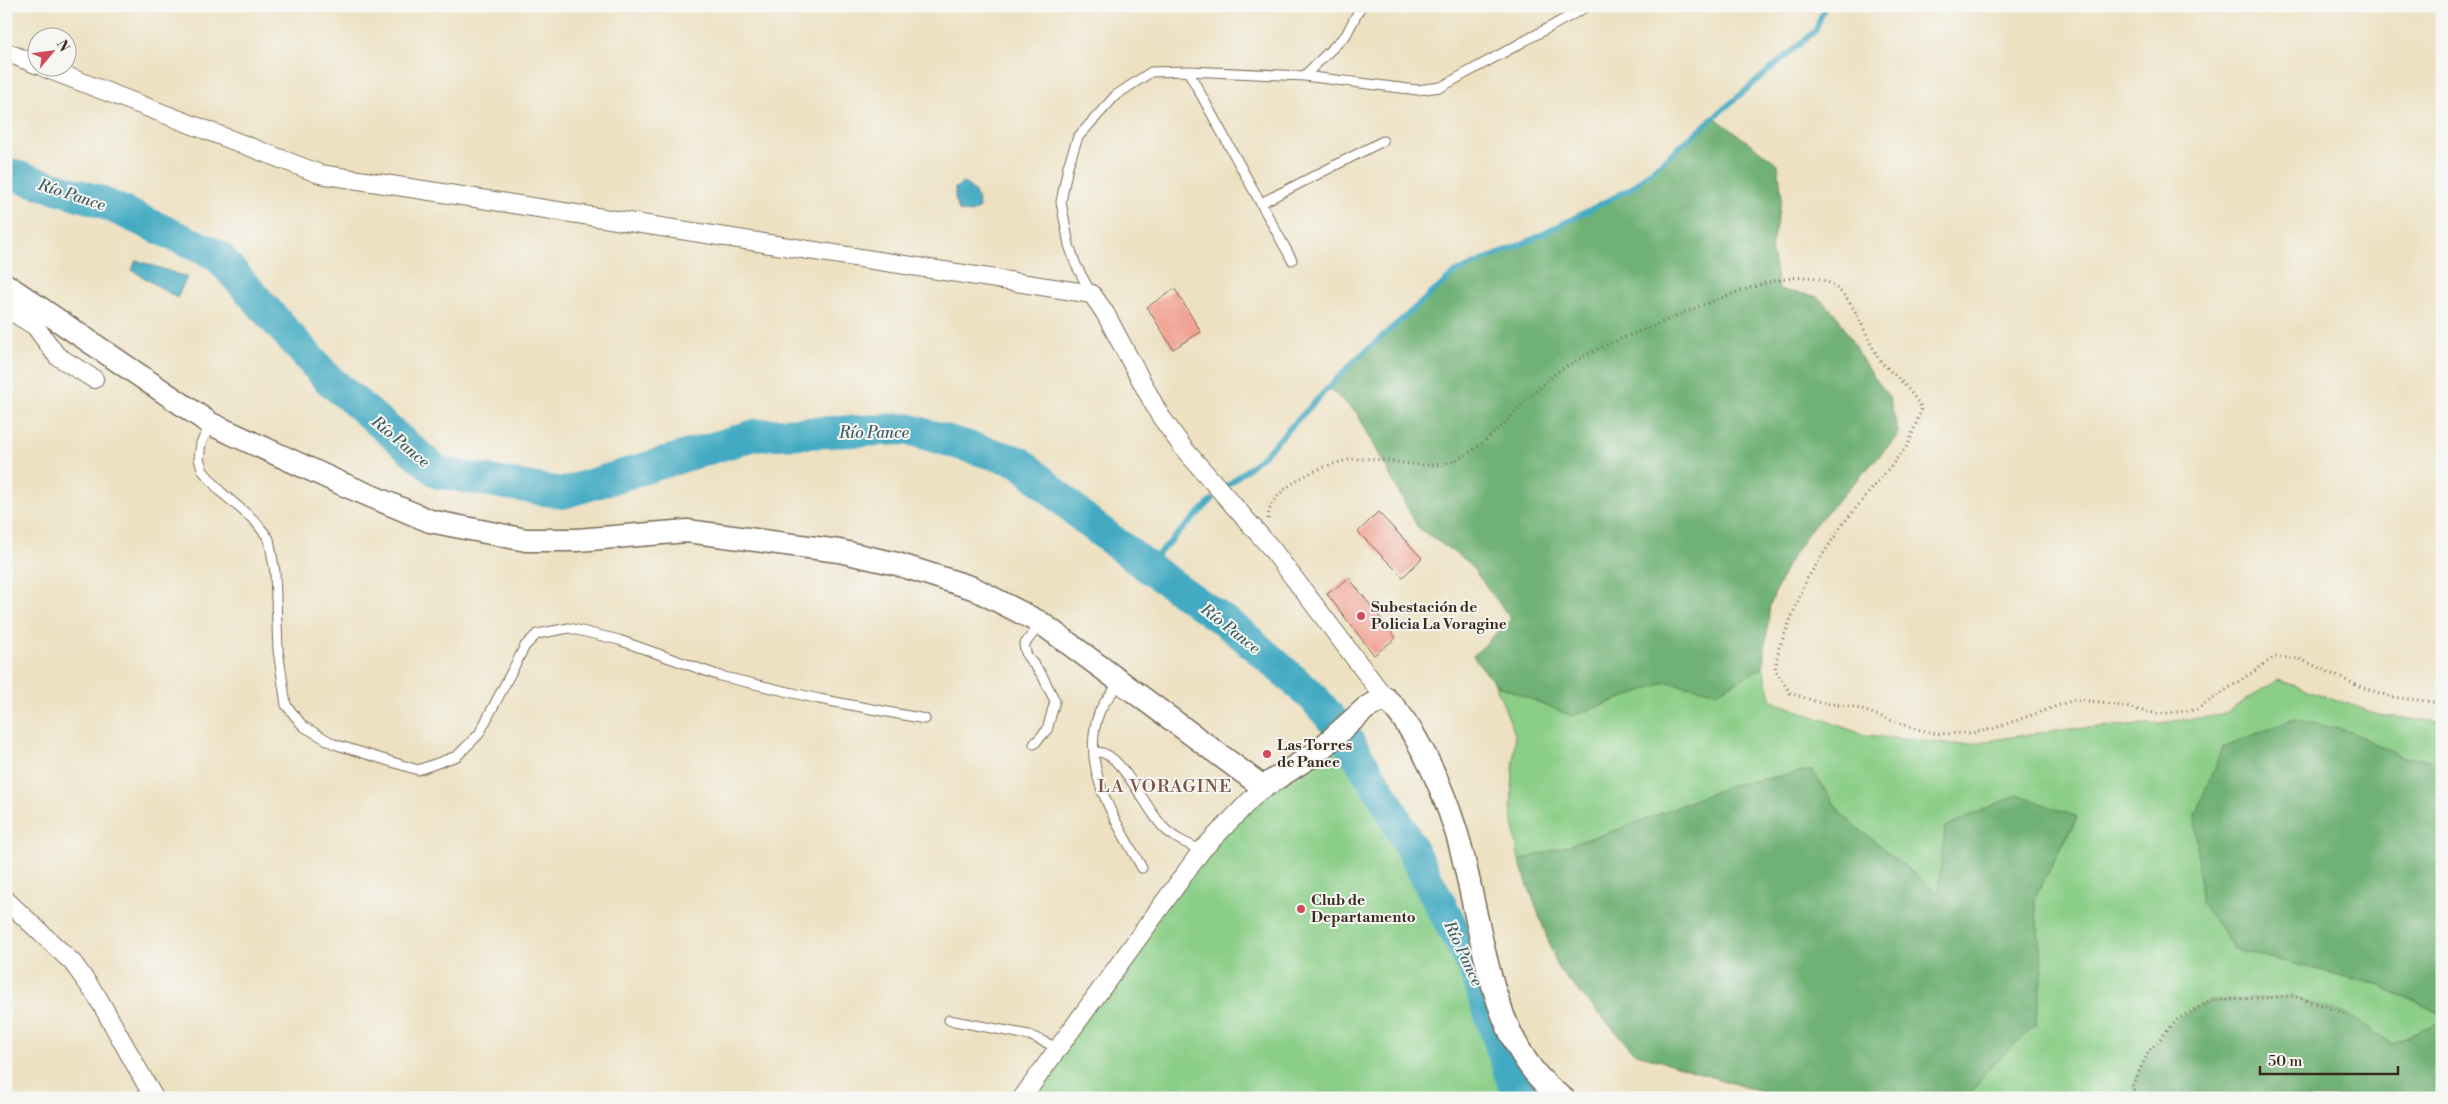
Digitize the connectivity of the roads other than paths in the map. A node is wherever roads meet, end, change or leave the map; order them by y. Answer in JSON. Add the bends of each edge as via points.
{"nodes":[{"id":1,"x":1361,"y":6,"type":"edge"},
{"id":2,"x":1588,"y":6,"type":"edge"},
{"id":3,"x":6,"y":52,"type":"edge"},
{"id":4,"x":28,"y":60,"type":"edge"},
{"id":5,"x":1188,"y":71,"type":"junction"},
{"id":6,"x":1304,"y":76,"type":"junction"},
{"id":7,"x":71,"y":78,"type":"edge"},
{"id":8,"x":1384,"y":141,"type":"dead end"},
{"id":9,"x":1261,"y":203,"type":"junction"},
{"id":10,"x":1292,"y":260,"type":"dead end"},
{"id":11,"x":6,"y":285,"type":"edge"},
{"id":12,"x":1092,"y":294,"type":"junction"},
{"id":13,"x":6,"y":308,"type":"edge"},
{"id":14,"x":94,"y":378,"type":"dead end"},
{"id":15,"x":211,"y":424,"type":"junction"},
{"id":16,"x":1041,"y":623,"type":"junction"},
{"id":17,"x":1121,"y":681,"type":"junction"},
{"id":18,"x":1376,"y":703,"type":"junction"},
{"id":19,"x":925,"y":719,"type":"dead end"},
{"id":20,"x":1034,"y":744,"type":"dead end"},
{"id":21,"x":1094,"y":752,"type":"junction"},
{"id":22,"x":1263,"y":787,"type":"junction"},
{"id":23,"x":1202,"y":850,"type":"junction"},
{"id":24,"x":1142,"y":868,"type":"dead end"},
{"id":25,"x":6,"y":900,"type":"edge"},
{"id":26,"x":949,"y":1020,"type":"dead end"},
{"id":27,"x":1058,"y":1048,"type":"junction"},
{"id":28,"x":154,"y":1098,"type":"edge"},
{"id":29,"x":1022,"y":1098,"type":"edge"},
{"id":30,"x":1563,"y":1098,"type":"edge"}],
"edges":[{"from":1,"to":6,"type":"lane","via":[[1346,35]]},
{"from":2,"to":6,"type":"lane","via":[[1441,87],[1417,90]]},
{"from":3,"to":4,"type":"street"},
{"from":5,"to":6,"type":"lane"},
{"from":5,"to":9,"type":"lane"},
{"from":5,"to":12,"type":"lane","via":[[1151,72],[1116,95],[1078,137],[1061,202],[1069,245]]},
{"from":7,"to":12,"type":"street","via":[[320,174]]},
{"from":8,"to":9,"type":"lane"},
{"from":9,"to":10,"type":"lane"},
{"from":11,"to":15,"type":"street"},
{"from":12,"to":18,"type":"street","via":[[1159,414],[1184,449],[1271,548]]},
{"from":13,"to":14,"type":"street","via":[[35,326],[57,356]]},
{"from":15,"to":16,"type":"street","via":[[430,521],[526,540],[577,540],[687,531],[839,552],[897,564],[973,588]]},
{"from":15,"to":19,"type":"lane","via":[[201,443],[199,459],[203,471],[269,539],[275,572],[278,650],[286,705],[303,726],[334,744],[418,770],[457,756],[479,734],[525,646],[538,634],[569,628],[619,640],[720,676]]},
{"from":16,"to":17,"type":"street"},
{"from":16,"to":20,"type":"lane","via":[[1024,645],[1027,656],[1042,675],[1055,701],[1047,730]]},
{"from":17,"to":21,"type":"lane","via":[[1100,711],[1093,734]]},
{"from":17,"to":22,"type":"street"},
{"from":18,"to":22,"type":"street","via":[[1316,753]]},
{"from":18,"to":30,"type":"street","via":[[1396,707],[1427,758],[1456,832],[1495,996],[1516,1044],[1536,1073]]},
{"from":21,"to":23,"type":"lane","via":[[1107,754],[1125,772],[1141,800],[1163,827],[1180,841]]},
{"from":21,"to":24,"type":"lane","via":[[1095,771],[1113,816]]},
{"from":22,"to":23,"type":"street"},
{"from":23,"to":27,"type":"street"},
{"from":25,"to":28,"type":"street","via":[[73,963],[98,998]]},
{"from":26,"to":27,"type":"lane","via":[[1029,1035]]},
{"from":27,"to":29,"type":"street"}]}
